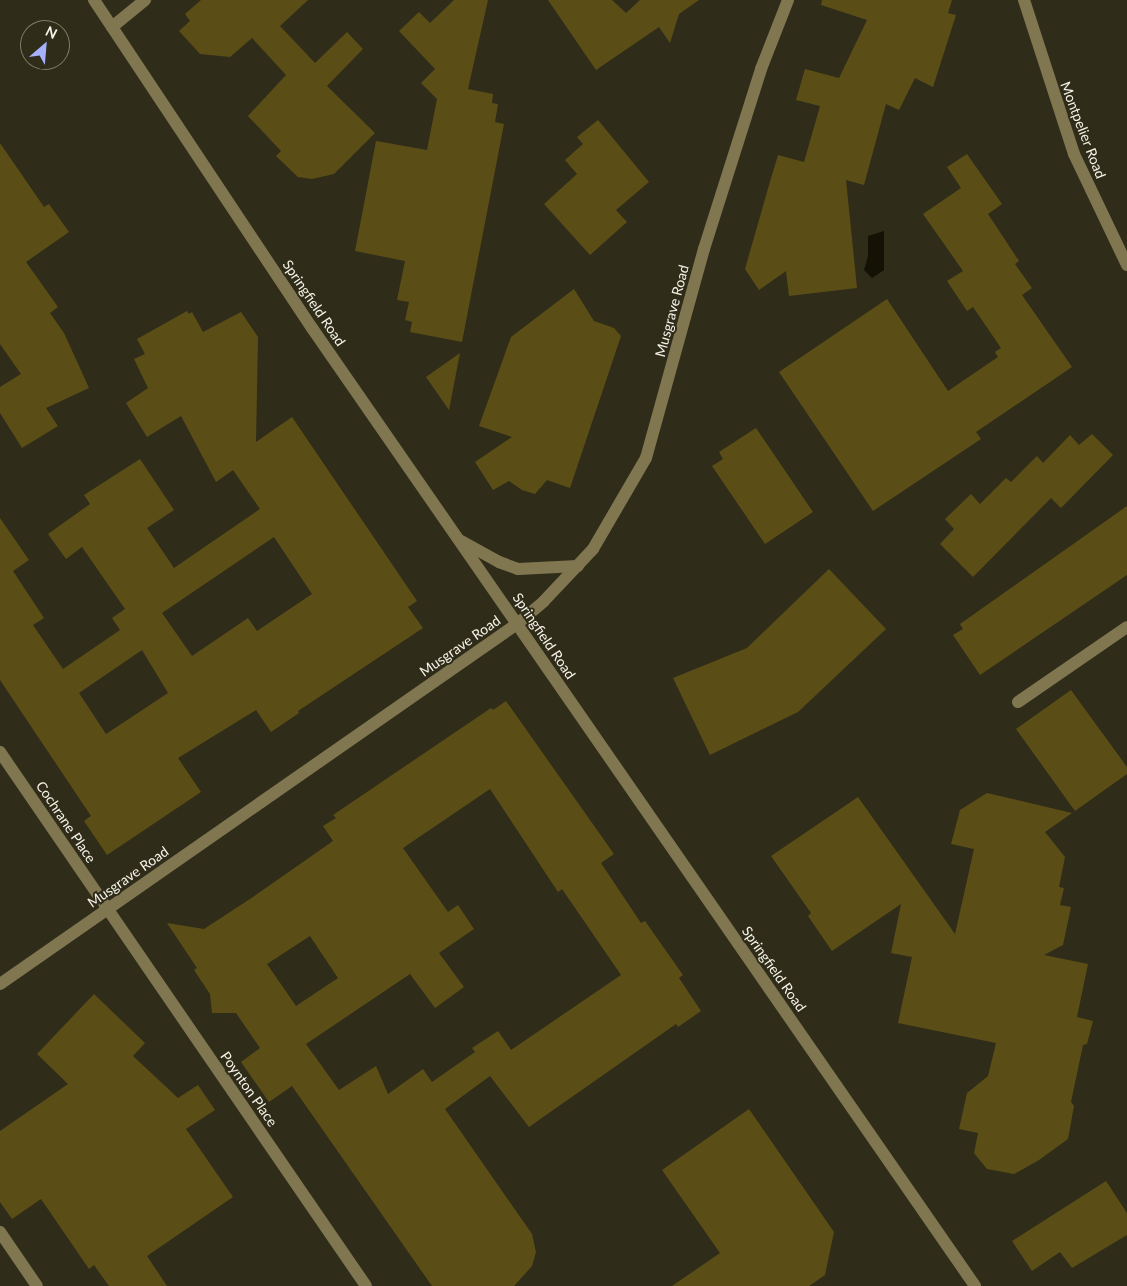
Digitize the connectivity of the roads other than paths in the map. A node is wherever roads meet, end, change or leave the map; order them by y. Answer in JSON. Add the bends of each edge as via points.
{"nodes":[{"id":1,"x":94,"y":0,"type":"edge"},
{"id":2,"x":145,"y":0,"type":"edge"},
{"id":3,"x":788,"y":0,"type":"edge"},
{"id":4,"x":1024,"y":0,"type":"edge"},
{"id":5,"x":112,"y":27,"type":"junction"},
{"id":6,"x":1127,"y":265,"type":"edge"},
{"id":7,"x":457,"y":539,"type":"junction"},
{"id":8,"x":578,"y":566,"type":"junction"},
{"id":9,"x":517,"y":624,"type":"junction"},
{"id":10,"x":1127,"y":626,"type":"edge"},
{"id":11,"x":1018,"y":702,"type":"dead end"},
{"id":12,"x":0,"y":752,"type":"edge"},
{"id":13,"x":107,"y":909,"type":"junction"},
{"id":14,"x":0,"y":984,"type":"edge"},
{"id":15,"x":0,"y":1232,"type":"edge"},
{"id":16,"x":37,"y":1286,"type":"edge"},
{"id":17,"x":366,"y":1286,"type":"edge"},
{"id":18,"x":975,"y":1286,"type":"edge"}],
"edges":[{"from":1,"to":5,"type":"street","name":"Springfield Road"},
{"from":2,"to":5,"type":"street"},
{"from":3,"to":8,"type":"street","name":"Musgrave Road","via":[[761,69],[704,249],[646,458],[603,534]]},
{"from":4,"to":6,"type":"street","name":"Montpelier Road","via":[[1074,154]]},
{"from":5,"to":7,"type":"street","name":"Springfield Road"},
{"from":7,"to":8,"type":"street","via":[[518,569]]},
{"from":7,"to":9,"type":"street","name":"Springfield Road"},
{"from":8,"to":9,"type":"street","name":"Musgrave Road"},
{"from":9,"to":13,"type":"street","name":"Musgrave Road"},
{"from":9,"to":18,"type":"street","name":"Springfield Road"},
{"from":10,"to":11,"type":"street"},
{"from":12,"to":13,"type":"street","name":"Cochrane Place"},
{"from":13,"to":14,"type":"street","name":"Musgrave Road"},
{"from":13,"to":17,"type":"street","name":"Poynton Place"},
{"from":15,"to":16,"type":"street"}]}
